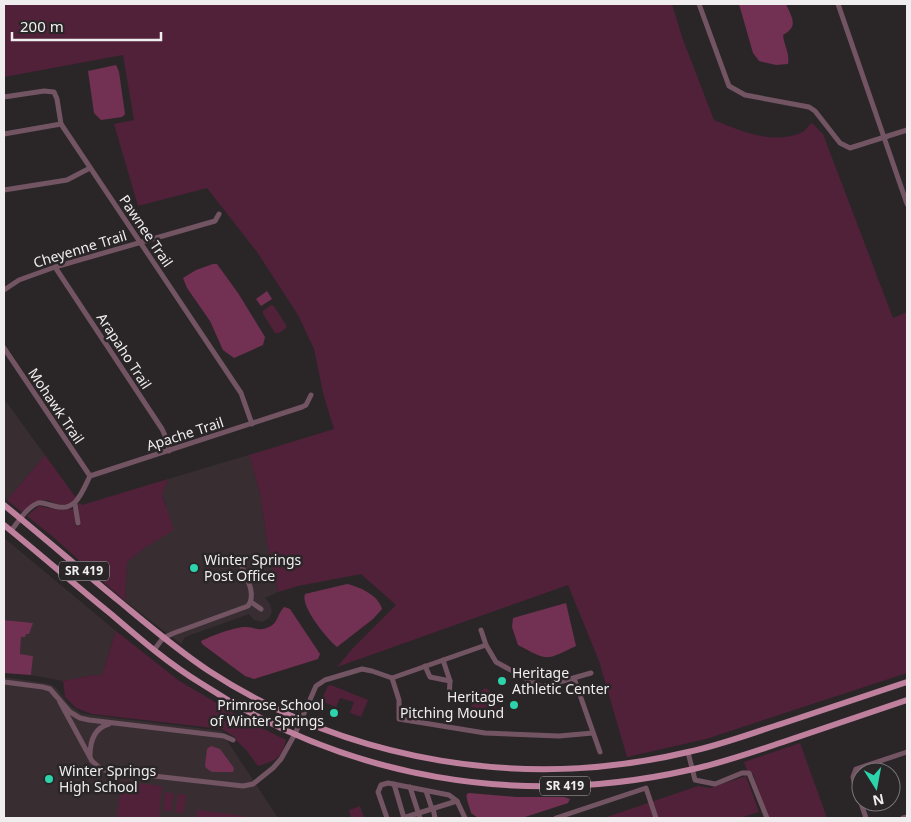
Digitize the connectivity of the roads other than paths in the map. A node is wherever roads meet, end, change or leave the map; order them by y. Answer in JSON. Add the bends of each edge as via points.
{"nodes":[{"id":1,"x":699,"y":4,"type":"edge"},
{"id":2,"x":838,"y":4,"type":"edge"},
{"id":3,"x":4,"y":97,"type":"edge"},
{"id":4,"x":61,"y":124,"type":"junction"},
{"id":5,"x":907,"y":130,"type":"edge"},
{"id":6,"x":4,"y":134,"type":"edge"},
{"id":7,"x":884,"y":138,"type":"junction"},
{"id":8,"x":90,"y":168,"type":"junction"},
{"id":9,"x":907,"y":183,"type":"edge"},
{"id":10,"x":900,"y":186,"type":"junction"},
{"id":11,"x":4,"y":190,"type":"edge"},
{"id":12,"x":907,"y":204,"type":"edge"},
{"id":13,"x":220,"y":214,"type":"dead end"},
{"id":14,"x":141,"y":242,"type":"junction"},
{"id":15,"x":55,"y":267,"type":"junction"},
{"id":16,"x":4,"y":290,"type":"edge"},
{"id":17,"x":4,"y":348,"type":"edge"},
{"id":18,"x":310,"y":396,"type":"dead end"},
{"id":19,"x":252,"y":424,"type":"junction"},
{"id":20,"x":169,"y":450,"type":"junction"},
{"id":21,"x":90,"y":476,"type":"junction"},
{"id":22,"x":75,"y":504,"type":"junction"},
{"id":23,"x":4,"y":505,"type":"edge"},
{"id":24,"x":21,"y":519,"type":"junction"},
{"id":25,"x":78,"y":523,"type":"dead end"},
{"id":26,"x":4,"y":525,"type":"edge"},
{"id":27,"x":11,"y":531,"type":"junction"},
{"id":28,"x":241,"y":564,"type":"dead end"},
{"id":29,"x":251,"y":602,"type":"junction"},
{"id":30,"x":261,"y":609,"type":"dead end"},
{"id":31,"x":481,"y":630,"type":"dead end"},
{"id":32,"x":163,"y":638,"type":"junction"},
{"id":33,"x":486,"y":645,"type":"junction"},
{"id":34,"x":154,"y":650,"type":"junction"},
{"id":35,"x":443,"y":660,"type":"junction"},
{"id":36,"x":425,"y":666,"type":"junction"},
{"id":37,"x":591,"y":673,"type":"dead end"},
{"id":38,"x":392,"y":678,"type":"junction"},
{"id":39,"x":574,"y":678,"type":"junction"},
{"id":40,"x":450,"y":681,"type":"junction"},
{"id":41,"x":4,"y":682,"type":"edge"},
{"id":42,"x":907,"y":682,"type":"edge"},
{"id":43,"x":449,"y":698,"type":"dead end"},
{"id":44,"x":907,"y":700,"type":"edge"},
{"id":45,"x":60,"y":702,"type":"junction"},
{"id":46,"x":301,"y":720,"type":"junction"},
{"id":47,"x":112,"y":723,"type":"junction"},
{"id":48,"x":593,"y":733,"type":"junction"},
{"id":49,"x":295,"y":734,"type":"junction"},
{"id":50,"x":233,"y":740,"type":"dead end"},
{"id":51,"x":600,"y":752,"type":"dead end"},
{"id":52,"x":688,"y":752,"type":"junction"},
{"id":53,"x":907,"y":752,"type":"edge"},
{"id":54,"x":90,"y":757,"type":"junction"},
{"id":55,"x":692,"y":769,"type":"junction"},
{"id":56,"x":394,"y":784,"type":"junction"},
{"id":57,"x":410,"y":788,"type":"junction"},
{"id":58,"x":426,"y":791,"type":"junction"},
{"id":59,"x":602,"y":796,"type":"dead end"},
{"id":60,"x":457,"y":801,"type":"junction"},
{"id":61,"x":604,"y":802,"type":"junction"},
{"id":62,"x":433,"y":808,"type":"junction"},
{"id":63,"x":419,"y":816,"type":"edge"},
{"id":64,"x":907,"y":817,"type":"edge"},
{"id":65,"x":387,"y":818,"type":"edge"},
{"id":66,"x":404,"y":818,"type":"edge"},
{"id":67,"x":435,"y":818,"type":"edge"},
{"id":68,"x":465,"y":818,"type":"edge"},
{"id":69,"x":556,"y":818,"type":"edge"},
{"id":70,"x":656,"y":818,"type":"edge"},
{"id":71,"x":767,"y":818,"type":"edge"},
{"id":72,"x":866,"y":818,"type":"edge"},
{"id":73,"x":903,"y":818,"type":"edge"}],
"edges":[{"from":1,"to":7,"type":"street","via":[[722,69],[734,90],[745,96],[809,107],[840,143],[850,148]]},
{"from":2,"to":7,"type":"street"},
{"from":3,"to":4,"type":"street","name":"Pawnee Trail","via":[[54,92]]},
{"from":4,"to":6,"type":"street"},
{"from":4,"to":8,"type":"street","name":"Pawnee Trail"},
{"from":5,"to":7,"type":"street"},
{"from":7,"to":10,"type":"street"},
{"from":8,"to":11,"type":"street","via":[[67,180]]},
{"from":8,"to":14,"type":"street","name":"Pawnee Trail"},
{"from":9,"to":10,"type":"street"},
{"from":10,"to":12,"type":"street"},
{"from":13,"to":14,"type":"street","name":"Cheyenne Trail","via":[[215,221]]},
{"from":14,"to":15,"type":"street","name":"Cheyenne Trail"},
{"from":14,"to":19,"type":"street","name":"Pawnee Trail","via":[[241,393]]},
{"from":15,"to":16,"type":"street","name":"Cheyenne Trail","via":[[20,280]]},
{"from":15,"to":20,"type":"street","name":"Arapaho Trail","via":[[162,429]]},
{"from":17,"to":21,"type":"street","name":"Mohawk Trail"},
{"from":18,"to":19,"type":"street","name":"Apache Trail","via":[[302,408]]},
{"from":19,"to":20,"type":"street","name":"Apache Trail"},
{"from":20,"to":21,"type":"street","name":"Apache Trail"},
{"from":21,"to":22,"type":"street"},
{"from":22,"to":24,"type":"street","via":[[59,508],[38,504]]},
{"from":22,"to":25,"type":"street"},
{"from":23,"to":24,"type":"main road","number":"SR 419"},
{"from":24,"to":27,"type":"street"},
{"from":24,"to":32,"type":"main road","number":"SR 419"},
{"from":26,"to":27,"type":"main road","number":"SR 419"},
{"from":27,"to":34,"type":"main road","number":"SR 419"},
{"from":28,"to":29,"type":"street","via":[[251,590]]},
{"from":29,"to":30,"type":"street"},
{"from":29,"to":32,"type":"street","via":[[243,609]]},
{"from":31,"to":33,"type":"street"},
{"from":32,"to":34,"type":"street"},
{"from":32,"to":46,"type":"main road","number":"SR 419","via":[[229,683]]},
{"from":33,"to":35,"type":"street"},
{"from":33,"to":39,"type":"street","via":[[496,662],[542,687]]},
{"from":34,"to":49,"type":"main road","number":"SR 419","via":[[221,697]]},
{"from":35,"to":36,"type":"street"},
{"from":35,"to":40,"type":"street"},
{"from":36,"to":38,"type":"street"},
{"from":36,"to":40,"type":"street","via":[[430,677]]},
{"from":37,"to":39,"type":"street"},
{"from":38,"to":46,"type":"street","via":[[362,669],[325,680],[316,686]]},
{"from":38,"to":48,"type":"street","via":[[399,700],[399,719],[485,733],[559,736]]},
{"from":39,"to":48,"type":"street"},
{"from":40,"to":43,"type":"street"},
{"from":41,"to":45,"type":"street","via":[[43,686],[54,692]]},
{"from":42,"to":52,"type":"main road","number":"SR 419"},
{"from":44,"to":55,"type":"main road","number":"SR 419"},
{"from":45,"to":47,"type":"street","via":[[80,718]]},
{"from":45,"to":54,"type":"street"},
{"from":46,"to":49,"type":"street"},
{"from":46,"to":52,"type":"main road","number":"SR 419","via":[[390,750],[488,767],[585,768]]},
{"from":47,"to":50,"type":"street","via":[[224,736]]},
{"from":47,"to":54,"type":"street","via":[[99,728],[95,734]]},
{"from":48,"to":51,"type":"street"},
{"from":49,"to":54,"type":"street","via":[[281,759],[253,784],[243,786],[110,771],[96,765]]},
{"from":49,"to":55,"type":"main road","number":"SR 419","via":[[386,767],[487,784],[595,785]]},
{"from":52,"to":55,"type":"street"},
{"from":53,"to":72,"type":"street","via":[[856,769],[854,782]]},
{"from":55,"to":71,"type":"street","via":[[695,780],[710,784],[749,773]]},
{"from":56,"to":57,"type":"street"},
{"from":56,"to":65,"type":"street","via":[[385,784],[378,789]]},
{"from":56,"to":66,"type":"street"},
{"from":57,"to":58,"type":"street"},
{"from":57,"to":63,"type":"street"},
{"from":58,"to":60,"type":"street","via":[[449,795]]},
{"from":58,"to":62,"type":"street"},
{"from":59,"to":61,"type":"street"},
{"from":60,"to":62,"type":"street"},
{"from":60,"to":68,"type":"street"},
{"from":61,"to":69,"type":"street"},
{"from":61,"to":70,"type":"street","via":[[646,788]]},
{"from":62,"to":63,"type":"street"},
{"from":62,"to":67,"type":"street"},
{"from":63,"to":66,"type":"street"},
{"from":64,"to":73,"type":"street"}]}
